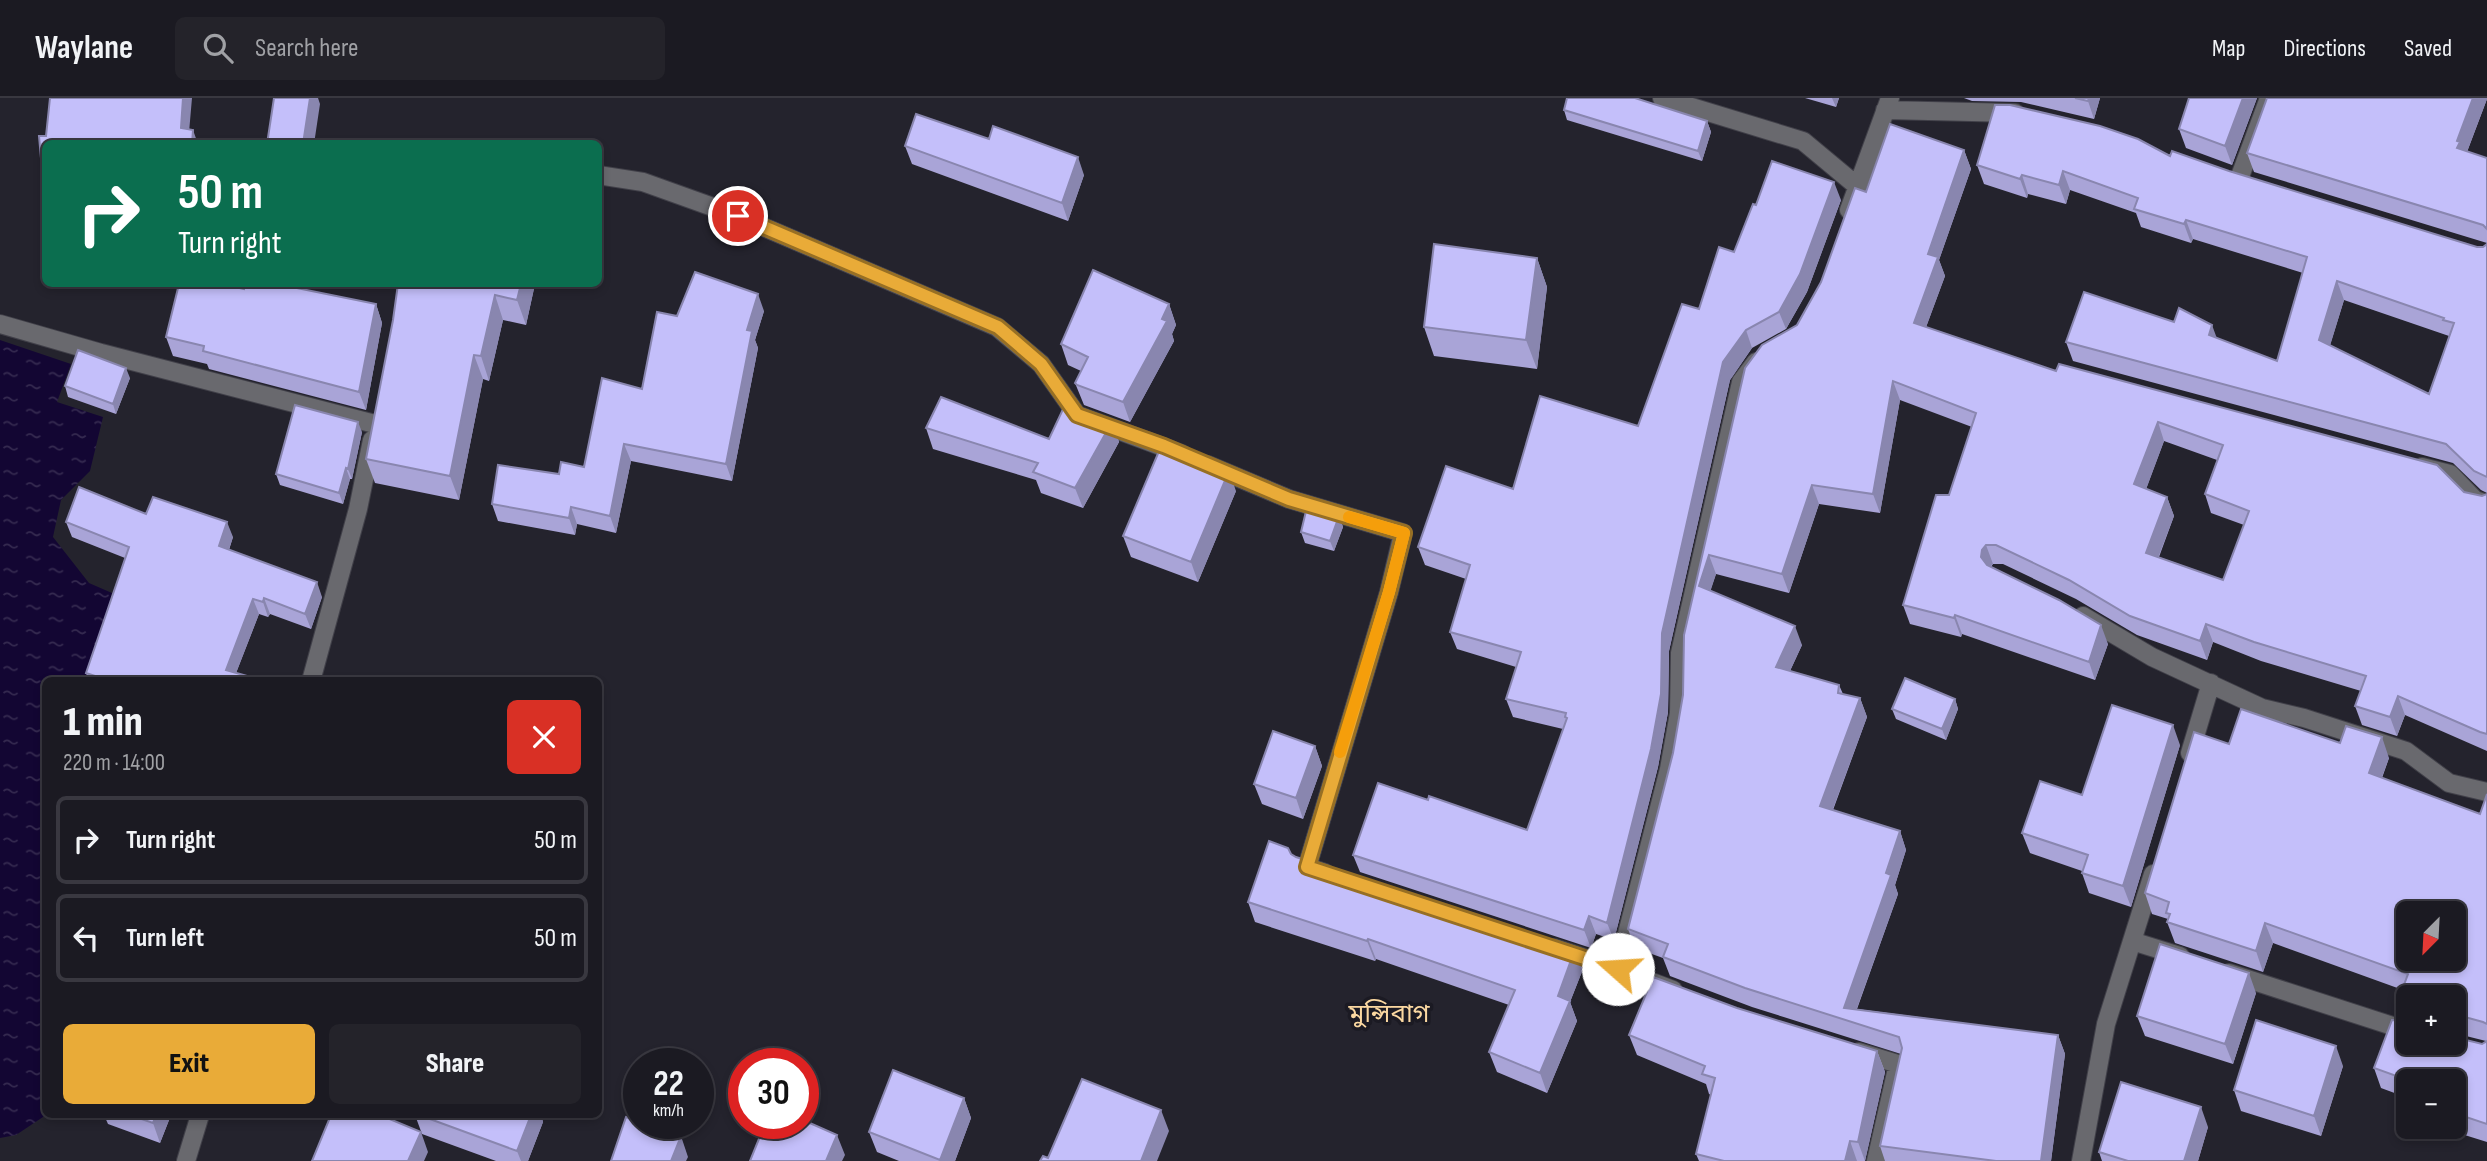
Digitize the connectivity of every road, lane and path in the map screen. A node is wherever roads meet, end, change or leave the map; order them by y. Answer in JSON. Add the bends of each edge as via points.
{"nodes":[{"id":1,"x":1662,"y":98,"type":"edge"},
{"id":2,"x":2269,"y":98,"type":"edge"},
{"id":3,"x":1888,"y":104,"type":"edge"},
{"id":4,"x":2031,"y":116,"type":"edge"},
{"id":5,"x":602,"y":177,"type":"edge"},
{"id":6,"x":2239,"y":179,"type":"edge"},
{"id":7,"x":1857,"y":186,"type":"junction"},
{"id":8,"x":1844,"y":223,"type":"edge"},
{"id":9,"x":0,"y":324,"type":"edge"},
{"id":10,"x":1772,"y":349,"type":"edge"},
{"id":11,"x":2399,"y":461,"type":"edge"},
{"id":12,"x":2487,"y":504,"type":"edge"},
{"id":13,"x":2071,"y":609,"type":"edge"},
{"id":14,"x":312,"y":677,"type":"edge"},
{"id":15,"x":2211,"y":683,"type":"junction"},
{"id":16,"x":2183,"y":773,"type":"edge"},
{"id":17,"x":2487,"y":792,"type":"edge"},
{"id":18,"x":2156,"y":863,"type":"edge"},
{"id":19,"x":1347,"y":880,"type":"edge"},
{"id":20,"x":2132,"y":941,"type":"junction"},
{"id":21,"x":1543,"y":944,"type":"edge"},
{"id":22,"x":1618,"y":969,"type":"junction"},
{"id":23,"x":1696,"y":998,"type":"edge"},
{"id":24,"x":2396,"y":1027,"type":"edge"},
{"id":25,"x":1848,"y":1049,"type":"edge"},
{"id":26,"x":199,"y":1118,"type":"edge"},
{"id":27,"x":186,"y":1161,"type":"edge"},
{"id":28,"x":1876,"y":1161,"type":"edge"},
{"id":29,"x":2081,"y":1161,"type":"edge"}],
"edges":[{"from":1,"to":7,"type":"street","via":[[1803,141]]},
{"from":2,"to":6,"type":"street"},
{"from":3,"to":4,"type":"street"},
{"from":3,"to":7,"type":"street"},
{"from":5,"to":19,"type":"street","via":[[643,182],[738,216],[998,327],[1041,364],[1077,415],[1289,499],[1404,533],[1307,867]]},
{"from":7,"to":8,"type":"street"},
{"from":9,"to":14,"type":"street","via":[[101,353],[376,417],[358,509]]},
{"from":10,"to":22,"type":"street","via":[[1761,355],[1741,382],[1680,653],[1679,713],[1669,769]]},
{"from":11,"to":12,"type":"street","via":[[2450,474],[2475,500]]},
{"from":13,"to":15,"type":"street","via":[[2152,657]]},
{"from":15,"to":16,"type":"street"},
{"from":15,"to":17,"type":"street","via":[[2262,708],[2406,751],[2449,783]]},
{"from":18,"to":20,"type":"street"},
{"from":20,"to":24,"type":"street"},
{"from":20,"to":29,"type":"street","via":[[2106,1024]]},
{"from":21,"to":22,"type":"street"},
{"from":22,"to":23,"type":"street"},
{"from":25,"to":28,"type":"street","via":[[1898,1064]]},
{"from":26,"to":27,"type":"street"}]}
